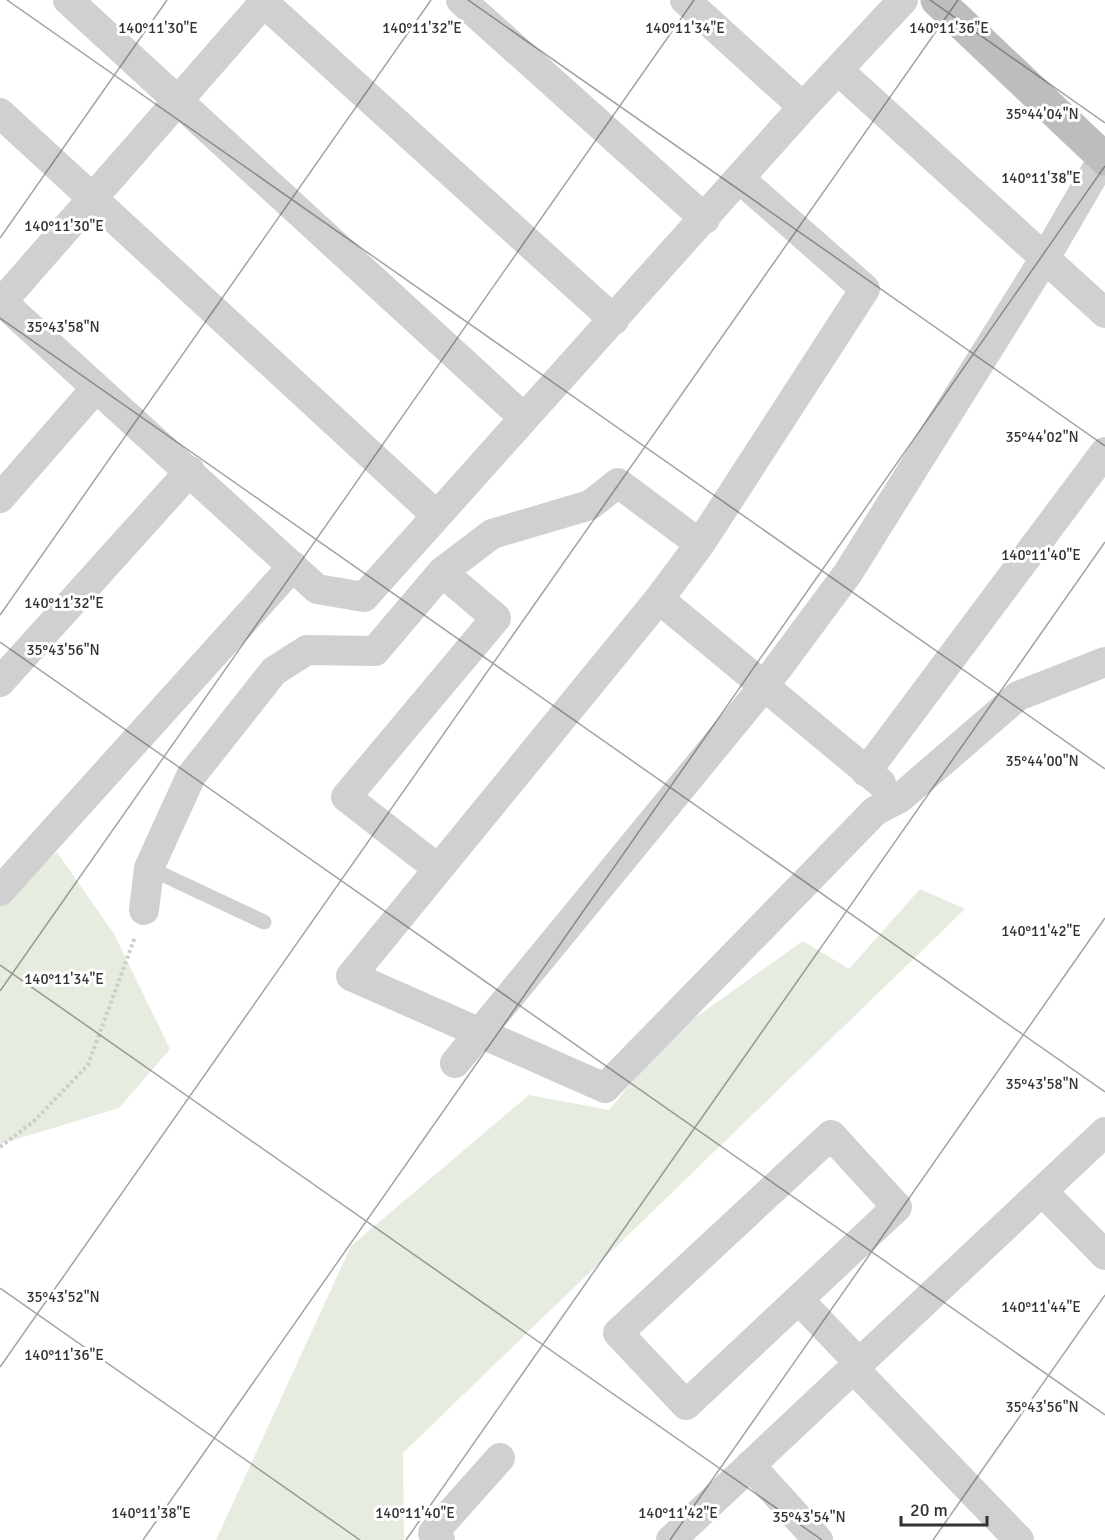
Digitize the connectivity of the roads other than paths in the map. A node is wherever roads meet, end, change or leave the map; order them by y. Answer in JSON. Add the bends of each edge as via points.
{"nodes":[{"id":1,"x":68,"y":0,"type":"edge"},
{"id":2,"x":461,"y":0,"type":"edge"},
{"id":3,"x":685,"y":0,"type":"edge"},
{"id":4,"x":903,"y":0,"type":"edge"},
{"id":5,"x":937,"y":0,"type":"edge"},
{"id":6,"x":263,"y":1,"type":"edge"},
{"id":7,"x":839,"y":72,"type":"junction"},
{"id":8,"x":179,"y":100,"type":"junction"},
{"id":9,"x":803,"y":107,"type":"junction"},
{"id":10,"x":0,"y":113,"type":"edge"},
{"id":11,"x":1105,"y":157,"type":"edge"},
{"id":12,"x":740,"y":179,"type":"junction"},
{"id":13,"x":90,"y":198,"type":"junction"},
{"id":14,"x":705,"y":219,"type":"junction"},
{"id":15,"x":1045,"y":258,"type":"junction"},
{"id":16,"x":1,"y":302,"type":"edge"},
{"id":17,"x":1105,"y":314,"type":"edge"},
{"id":18,"x":614,"y":320,"type":"junction"},
{"id":19,"x":96,"y":387,"type":"junction"},
{"id":20,"x":524,"y":418,"type":"junction"},
{"id":21,"x":1105,"y":452,"type":"edge"},
{"id":22,"x":190,"y":471,"type":"junction"},
{"id":23,"x":0,"y":498,"type":"edge"},
{"id":24,"x":435,"y":515,"type":"junction"},
{"id":25,"x":700,"y":544,"type":"junction"},
{"id":26,"x":292,"y":566,"type":"junction"},
{"id":27,"x":441,"y":572,"type":"junction"},
{"id":28,"x":659,"y":599,"type":"junction"},
{"id":29,"x":1105,"y":662,"type":"edge"},
{"id":30,"x":0,"y":682,"type":"edge"},
{"id":31,"x":765,"y":685,"type":"junction"},
{"id":32,"x":866,"y":771,"type":"junction"},
{"id":33,"x":900,"y":798,"type":"junction"},
{"id":34,"x":149,"y":868,"type":"junction"},
{"id":35,"x":437,"y":868,"type":"junction"},
{"id":36,"x":0,"y":891,"type":"edge"},
{"id":37,"x":144,"y":910,"type":"road end"},
{"id":38,"x":264,"y":922,"type":"dead end"},
{"id":39,"x":479,"y":1032,"type":"junction"},
{"id":40,"x":455,"y":1063,"type":"dead end"},
{"id":41,"x":1105,"y":1132,"type":"edge"},
{"id":42,"x":1042,"y":1191,"type":"junction"},
{"id":43,"x":1105,"y":1255,"type":"edge"},
{"id":44,"x":799,"y":1300,"type":"junction"},
{"id":45,"x":857,"y":1367,"type":"junction"},
{"id":46,"x":500,"y":1458,"type":"dead end"},
{"id":47,"x":750,"y":1465,"type":"junction"},
{"id":48,"x":440,"y":1540,"type":"edge"},
{"id":49,"x":671,"y":1540,"type":"edge"},
{"id":50,"x":818,"y":1540,"type":"edge"},
{"id":51,"x":1019,"y":1540,"type":"edge"}],
"edges":[{"from":1,"to":8,"type":"street"},
{"from":2,"to":14,"type":"street"},
{"from":3,"to":9,"type":"street"},
{"from":4,"to":7,"type":"street"},
{"from":5,"to":11,"type":"street"},
{"from":6,"to":8,"type":"street"},
{"from":6,"to":18,"type":"street"},
{"from":7,"to":9,"type":"street"},
{"from":7,"to":15,"type":"street"},
{"from":8,"to":13,"type":"street"},
{"from":8,"to":20,"type":"street"},
{"from":9,"to":12,"type":"street"},
{"from":10,"to":13,"type":"street"},
{"from":11,"to":15,"type":"street"},
{"from":12,"to":14,"type":"street"},
{"from":12,"to":25,"type":"street","via":[[865,289]]},
{"from":13,"to":16,"type":"street"},
{"from":13,"to":24,"type":"street"},
{"from":14,"to":18,"type":"street"},
{"from":15,"to":17,"type":"street"},
{"from":15,"to":31,"type":"street","via":[[848,573]]},
{"from":16,"to":19,"type":"street"},
{"from":18,"to":20,"type":"street"},
{"from":19,"to":22,"type":"street"},
{"from":19,"to":23,"type":"street"},
{"from":20,"to":24,"type":"street"},
{"from":21,"to":32,"type":"street"},
{"from":22,"to":26,"type":"street"},
{"from":22,"to":30,"type":"street"},
{"from":24,"to":26,"type":"street","via":[[364,597],[316,589]]},
{"from":25,"to":27,"type":"street","via":[[618,483],[590,505],[492,534]]},
{"from":25,"to":28,"type":"street"},
{"from":26,"to":36,"type":"street"},
{"from":27,"to":34,"type":"street","via":[[375,651],[307,650],[274,671],[191,776]]},
{"from":27,"to":35,"type":"street","via":[[496,618],[346,797]]},
{"from":28,"to":31,"type":"street"},
{"from":28,"to":35,"type":"street"},
{"from":29,"to":33,"type":"street","via":[[1018,696]]},
{"from":31,"to":32,"type":"street"},
{"from":31,"to":39,"type":"street"},
{"from":32,"to":33,"type":"street"},
{"from":33,"to":39,"type":"street","via":[[875,811],[605,1088]]},
{"from":34,"to":37,"type":"street"},
{"from":34,"to":38,"type":"lane"},
{"from":35,"to":39,"type":"street","via":[[351,976]]},
{"from":39,"to":40,"type":"street"},
{"from":41,"to":42,"type":"street"},
{"from":42,"to":43,"type":"street"},
{"from":42,"to":45,"type":"street"},
{"from":44,"to":44,"type":"street","via":[[686,1405],[618,1333],[831,1135],[897,1207]]},
{"from":44,"to":45,"type":"street"},
{"from":45,"to":47,"type":"street"},
{"from":45,"to":51,"type":"street"},
{"from":46,"to":48,"type":"street","via":[[433,1533]]},
{"from":47,"to":49,"type":"street"},
{"from":47,"to":50,"type":"street"}]}
